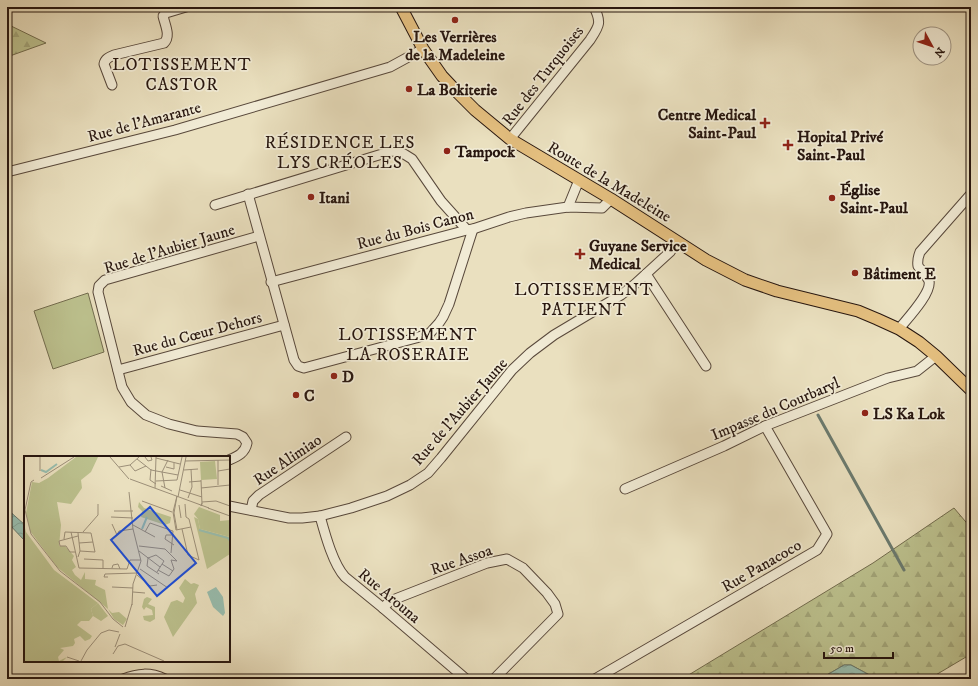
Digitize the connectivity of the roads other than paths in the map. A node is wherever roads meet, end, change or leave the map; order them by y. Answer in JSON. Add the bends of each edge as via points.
{"nodes":[{"id":1,"x":186,"y":7,"type":"edge"},
{"id":2,"x":401,"y":7,"type":"edge"},
{"id":3,"x":594,"y":7,"type":"edge"},
{"id":4,"x":423,"y":49,"type":"junction"},
{"id":5,"x":112,"y":85,"type":"dead end"},
{"id":6,"x":510,"y":139,"type":"junction"},
{"id":7,"x":7,"y":172,"type":"edge"},
{"id":8,"x":579,"y":180,"type":"junction"},
{"id":9,"x":248,"y":194,"type":"junction"},
{"id":10,"x":971,"y":194,"type":"edge"},
{"id":11,"x":611,"y":199,"type":"junction"},
{"id":12,"x":215,"y":205,"type":"dead end"},
{"id":13,"x":568,"y":207,"type":"junction"},
{"id":14,"x":470,"y":230,"type":"junction"},
{"id":15,"x":259,"y":236,"type":"junction"},
{"id":16,"x":677,"y":241,"type":"junction"},
{"id":17,"x":646,"y":274,"type":"junction"},
{"id":18,"x":272,"y":282,"type":"junction"},
{"id":19,"x":284,"y":325,"type":"junction"},
{"id":20,"x":899,"y":329,"type":"junction"},
{"id":21,"x":936,"y":356,"type":"junction"},
{"id":22,"x":706,"y":366,"type":"dead end"},
{"id":23,"x":118,"y":370,"type":"junction"},
{"id":24,"x":971,"y":390,"type":"edge"},
{"id":25,"x":765,"y":426,"type":"junction"},
{"id":26,"x":346,"y":437,"type":"dead end"},
{"id":27,"x":230,"y":460,"type":"edge"},
{"id":28,"x":625,"y":489,"type":"dead end"},
{"id":29,"x":230,"y":506,"type":"edge"},
{"id":30,"x":251,"y":510,"type":"junction"},
{"id":31,"x":320,"y":516,"type":"junction"},
{"id":32,"x":384,"y":608,"type":"junction"},
{"id":33,"x":123,"y":679,"type":"edge"},
{"id":34,"x":165,"y":679,"type":"edge"},
{"id":35,"x":466,"y":679,"type":"edge"},
{"id":36,"x":494,"y":679,"type":"edge"},
{"id":37,"x":595,"y":679,"type":"edge"}],
"edges":[{"from":1,"to":5,"type":"street","via":[[163,16],[168,35],[164,43],[114,55],[105,61]]},
{"from":2,"to":4,"type":"main road","name":"Route de la Madeleine"},
{"from":3,"to":6,"type":"street","name":"Rue des Turquoises","via":[[599,16],[598,27]]},
{"from":4,"to":6,"type":"main road","name":"Route de la Madeleine","via":[[458,93]]},
{"from":4,"to":7,"type":"street","name":"Rue de l'Amarante","via":[[390,67],[175,130]]},
{"from":6,"to":8,"type":"main road","name":"Route de la Madeleine"},
{"from":8,"to":11,"type":"main road","name":"Route de la Madeleine"},
{"from":8,"to":13,"type":"street"},
{"from":9,"to":12,"type":"street"},
{"from":9,"to":14,"type":"street","via":[[392,151],[399,152],[412,160],[441,200]]},
{"from":9,"to":15,"type":"street"},
{"from":10,"to":20,"type":"street","via":[[920,252],[917,263],[928,280],[928,288],[925,297]]},
{"from":11,"to":13,"type":"street","name":"Rue du Bois Canon","via":[[602,208]]},
{"from":11,"to":16,"type":"main road","name":"Route de la Madeleine"},
{"from":13,"to":14,"type":"street","name":"Rue du Bois Canon","via":[[526,213]]},
{"from":14,"to":18,"type":"street","name":"Rue du Bois Canon"},
{"from":14,"to":19,"type":"street","via":[[449,304],[439,323],[430,333],[307,368],[295,364]]},
{"from":15,"to":18,"type":"street"},
{"from":15,"to":23,"type":"street","name":"Rue de l'Aubier Jaune","via":[[105,280],[99,286],[98,292]]},
{"from":16,"to":17,"type":"street","name":"Rue de l'Aubier Jaune","via":[[670,252]]},
{"from":16,"to":20,"type":"main road","name":"Route de la Madeleine","via":[[706,260],[745,280],[777,291],[858,311]]},
{"from":17,"to":22,"type":"street"},
{"from":17,"to":31,"type":"street","name":"Rue de l'Aubier Jaune","via":[[621,295],[554,335],[530,353],[512,370],[428,473],[387,496]]},
{"from":18,"to":19,"type":"street"},
{"from":19,"to":23,"type":"street","name":"Rue du Cœur Dehors"},
{"from":20,"to":21,"type":"main road","name":"Route de la Madeleine"},
{"from":21,"to":24,"type":"main road","name":"Route de la Madeleine"},
{"from":21,"to":25,"type":"street","name":"Impasse du Courbaryl","via":[[917,371],[888,378]]},
{"from":23,"to":27,"type":"street","name":"Rue de l'Aubier Jaune","via":[[122,387],[131,402],[146,415],[197,431],[237,434],[244,437],[246,449]]},
{"from":25,"to":28,"type":"street","name":"Impasse du Courbaryl"},
{"from":25,"to":37,"type":"street","name":"Rue Panacoco","via":[[827,534],[818,550]]},
{"from":26,"to":30,"type":"street","name":"Rue Alimiao","via":[[258,495],[252,501]]},
{"from":29,"to":30,"type":"street","name":"Rue de l'Aubier Jaune"},
{"from":30,"to":31,"type":"street","name":"Rue de l'Aubier Jaune","via":[[289,518]]},
{"from":31,"to":32,"type":"street","name":"Rue Arouna","via":[[341,573]]},
{"from":32,"to":35,"type":"street","name":"Rue Arouna"},
{"from":32,"to":36,"type":"street","name":"Rue Assoa","via":[[390,601],[487,563],[507,559],[523,568],[547,593],[558,614]]},
{"from":33,"to":34,"type":"street","via":[[144,674]]}]}
